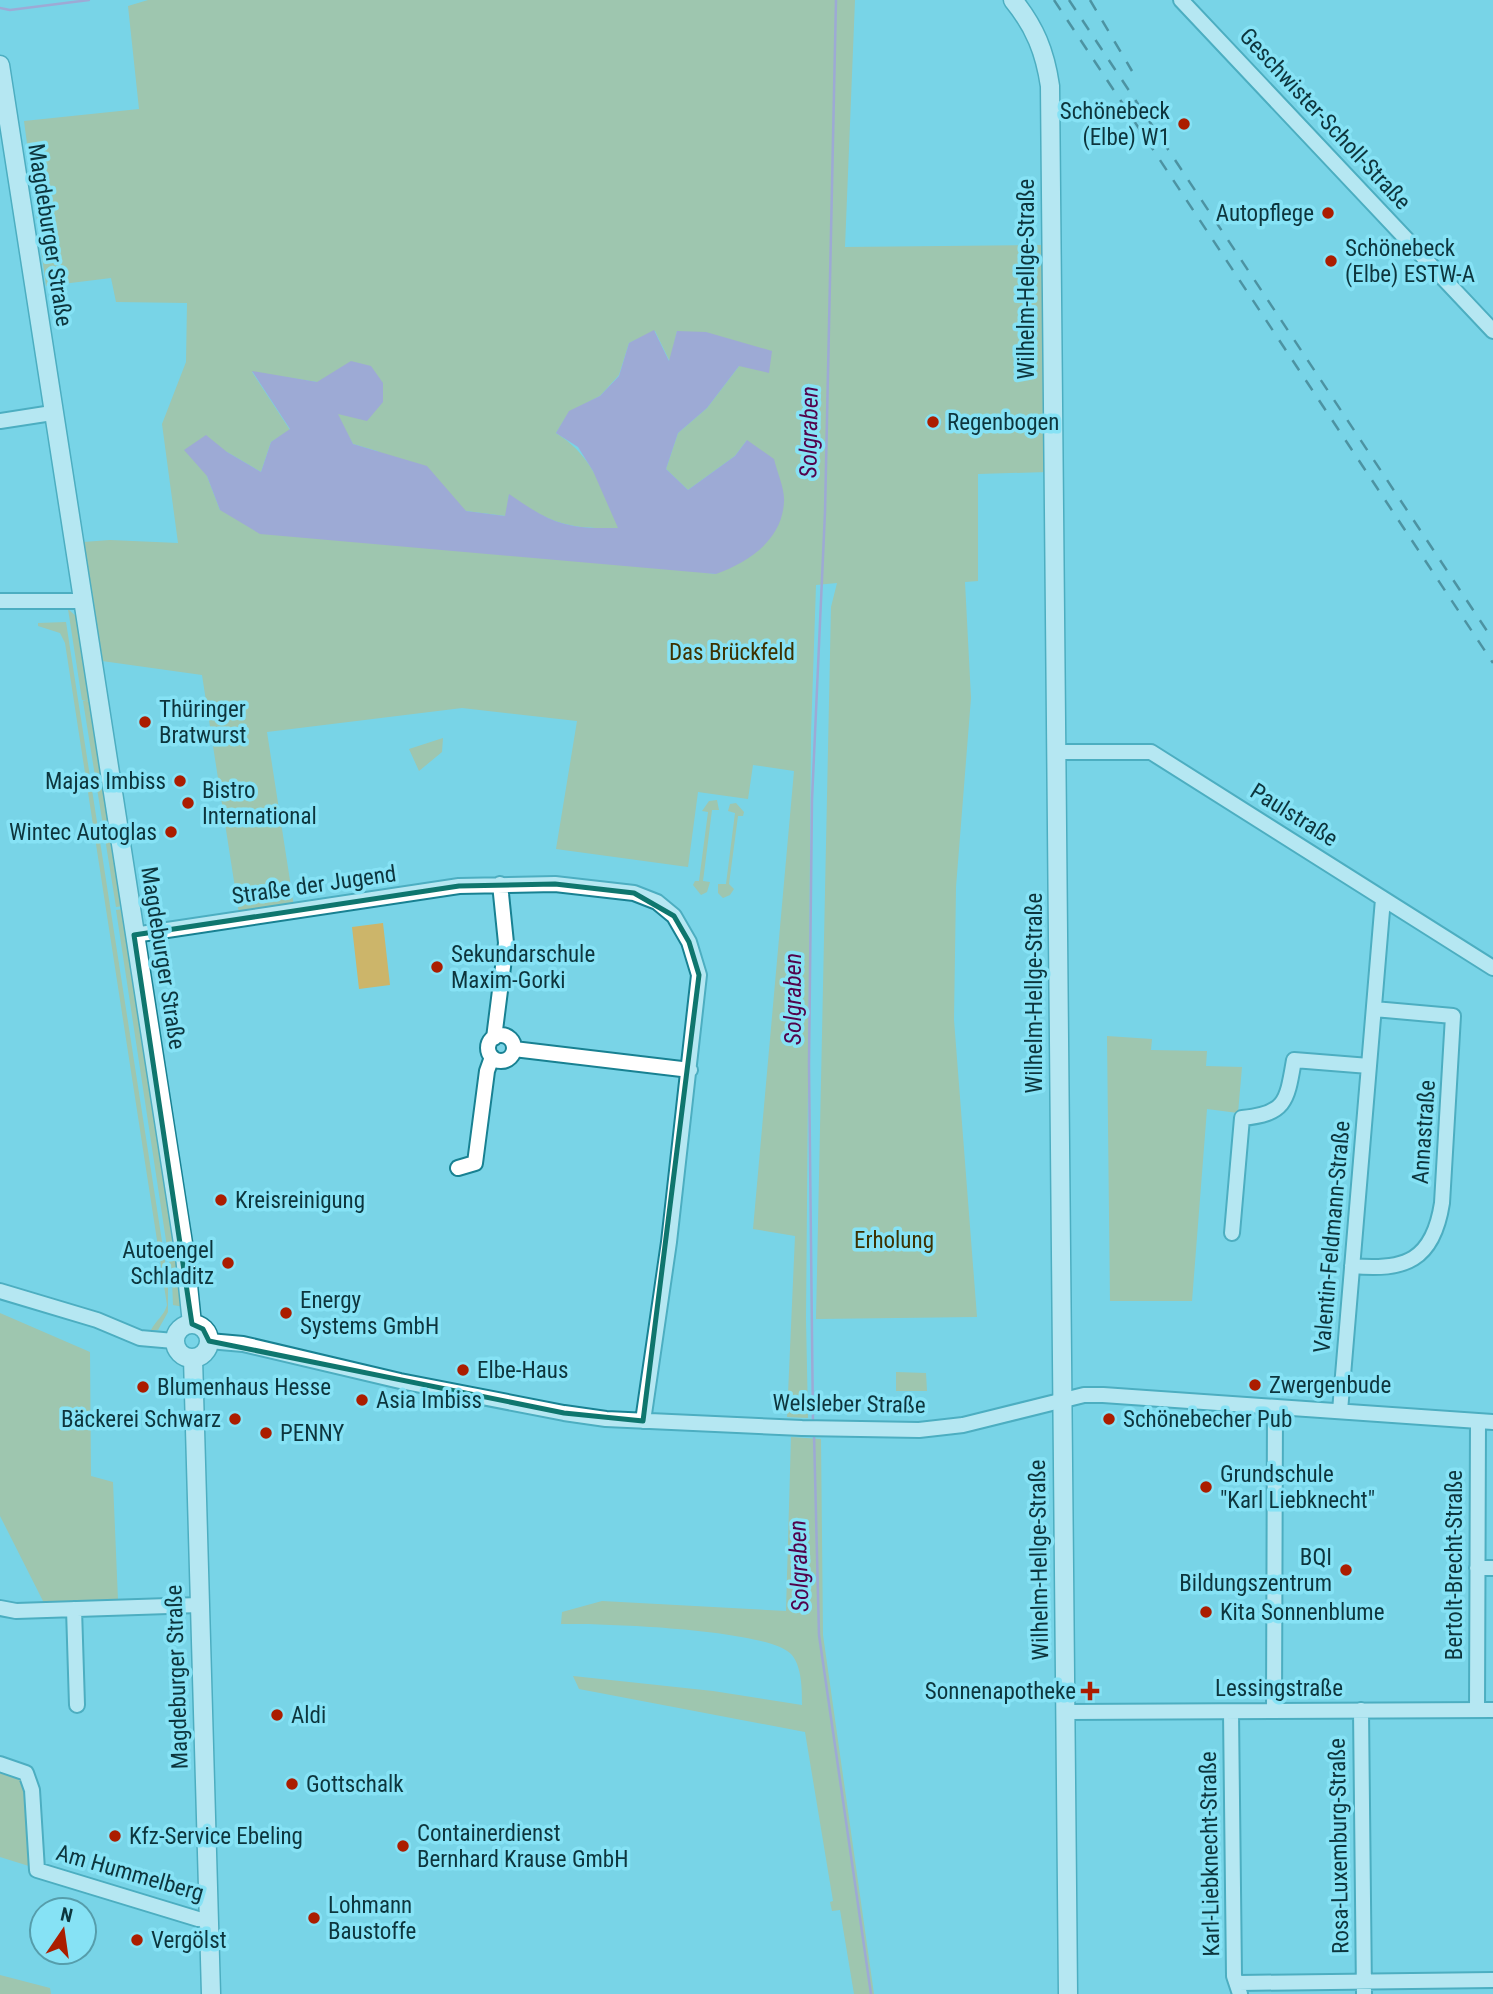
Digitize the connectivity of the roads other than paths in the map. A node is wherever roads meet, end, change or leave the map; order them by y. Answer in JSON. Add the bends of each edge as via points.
{"nodes":[{"id":1,"x":1013,"y":0,"type":"edge"},
{"id":2,"x":1181,"y":0,"type":"edge"},
{"id":3,"x":0,"y":65,"type":"edge"},
{"id":4,"x":1493,"y":331,"type":"edge"},
{"id":5,"x":52,"y":413,"type":"junction"},
{"id":6,"x":0,"y":421,"type":"edge"},
{"id":7,"x":0,"y":601,"type":"edge"},
{"id":8,"x":82,"y":601,"type":"junction"},
{"id":9,"x":1057,"y":752,"type":"junction"},
{"id":10,"x":500,"y":884,"type":"junction"},
{"id":11,"x":1383,"y":899,"type":"junction"},
{"id":12,"x":134,"y":935,"type":"junction"},
{"id":13,"x":1493,"y":968,"type":"edge"},
{"id":14,"x":1374,"y":1009,"type":"junction"},
{"id":15,"x":494,"y":1038,"type":"junction"},
{"id":16,"x":514,"y":1049,"type":"junction"},
{"id":17,"x":492,"y":1057,"type":"junction"},
{"id":18,"x":1369,"y":1066,"type":"junction"},
{"id":19,"x":690,"y":1070,"type":"junction"},
{"id":20,"x":458,"y":1168,"type":"dead end"},
{"id":21,"x":1232,"y":1233,"type":"dead end"},
{"id":22,"x":1352,"y":1266,"type":"junction"},
{"id":23,"x":0,"y":1291,"type":"edge"},
{"id":24,"x":192,"y":1324,"type":"junction"},
{"id":25,"x":174,"y":1341,"type":"junction"},
{"id":26,"x":209,"y":1341,"type":"junction"},
{"id":27,"x":193,"y":1358,"type":"junction"},
{"id":28,"x":1062,"y":1400,"type":"junction"},
{"id":29,"x":1275,"y":1407,"type":"junction"},
{"id":30,"x":1340,"y":1411,"type":"junction"},
{"id":31,"x":643,"y":1421,"type":"junction"},
{"id":32,"x":1486,"y":1421,"type":"edge"},
{"id":33,"x":1476,"y":1568,"type":"junction"},
{"id":34,"x":1493,"y":1568,"type":"edge"},
{"id":35,"x":199,"y":1605,"type":"junction"},
{"id":36,"x":0,"y":1608,"type":"edge"},
{"id":37,"x":74,"y":1609,"type":"junction"},
{"id":38,"x":77,"y":1704,"type":"dead end"},
{"id":39,"x":1361,"y":1710,"type":"junction"},
{"id":40,"x":1477,"y":1710,"type":"junction"},
{"id":41,"x":1493,"y":1710,"type":"edge"},
{"id":42,"x":1274,"y":1711,"type":"junction"},
{"id":43,"x":1065,"y":1712,"type":"junction"},
{"id":44,"x":1231,"y":1712,"type":"junction"},
{"id":45,"x":0,"y":1764,"type":"edge"},
{"id":46,"x":209,"y":1920,"type":"junction"},
{"id":47,"x":1493,"y":1980,"type":"edge"},
{"id":48,"x":1364,"y":1988,"type":"edge"},
{"id":49,"x":1240,"y":1989,"type":"edge"},
{"id":50,"x":211,"y":1994,"type":"edge"},
{"id":51,"x":1068,"y":1994,"type":"edge"}],
"edges":[{"from":1,"to":9,"type":"main road","name":"Wilhelm-Hellge-Straße","via":[[1035,31],[1049,86]]},
{"from":2,"to":4,"type":"street","name":"Geschwister-Scholl-Straße"},
{"from":3,"to":5,"type":"main road","name":"Magdeburger Straße"},
{"from":5,"to":6,"type":"street"},
{"from":5,"to":8,"type":"main road","name":"Magdeburger Straße"},
{"from":7,"to":8,"type":"street"},
{"from":8,"to":12,"type":"main road","name":"Magdeburger Straße"},
{"from":9,"to":11,"type":"street","name":"Paulstraße","via":[[1151,752]]},
{"from":9,"to":28,"type":"main road","name":"Wilhelm-Hellge-Straße"},
{"from":10,"to":12,"type":"street","name":"Straße der Jugend","via":[[459,886]]},
{"from":10,"to":15,"type":"street","via":[[506,943]]},
{"from":10,"to":19,"type":"street","name":"Straße der Jugend","via":[[555,884],[634,894],[657,902],[674,916],[689,942],[699,975]]},
{"from":11,"to":13,"type":"street","name":"Paulstraße"},
{"from":11,"to":14,"type":"street","name":"Valentin-Feldmann-Straße"},
{"from":12,"to":24,"type":"main road","name":"Magdeburger Straße","via":[[184,1246]]},
{"from":14,"to":18,"type":"street","name":"Valentin-Feldmann-Straße"},
{"from":14,"to":22,"type":"street","name":"Annastraße","via":[[1453,1016],[1442,1203],[1434,1233],[1414,1258],[1391,1268]]},
{"from":15,"to":16,"type":"street","via":[[508,1037]]},
{"from":15,"to":17,"type":"street","via":[[489,1045]]},
{"from":16,"to":17,"type":"street","via":[[506,1060]]},
{"from":16,"to":19,"type":"street"},
{"from":17,"to":20,"type":"street","via":[[475,1163]]},
{"from":18,"to":21,"type":"street","via":[[1294,1060],[1280,1108],[1264,1116],[1242,1118]]},
{"from":18,"to":22,"type":"street","name":"Valentin-Feldmann-Straße"},
{"from":19,"to":31,"type":"street","name":"Straße der Jugend"},
{"from":22,"to":30,"type":"street","name":"Valentin-Feldmann-Straße"},
{"from":23,"to":25,"type":"street","via":[[141,1338]]},
{"from":24,"to":25,"type":"main road","via":[[179,1330]]},
{"from":24,"to":26,"type":"main road","via":[[203,1329]]},
{"from":25,"to":27,"type":"main road","via":[[178,1352]]},
{"from":26,"to":27,"type":"main road","via":[[203,1354]]},
{"from":26,"to":31,"type":"street","name":"Welsleber Straße","via":[[243,1344],[564,1413]]},
{"from":27,"to":35,"type":"main road","name":"Magdeburger Straße"},
{"from":28,"to":29,"type":"street","name":"Welsleber Straße","via":[[1103,1395]]},
{"from":28,"to":31,"type":"street","name":"Welsleber Straße","via":[[963,1425],[919,1430]]},
{"from":28,"to":43,"type":"main road","name":"Wilhelm-Hellge-Straße"},
{"from":29,"to":30,"type":"street","name":"Welsleber Straße"},
{"from":29,"to":42,"type":"street"},
{"from":30,"to":32,"type":"street","name":"Welsleber Straße"},
{"from":32,"to":33,"type":"street","name":"Bertolt-Brecht-Straße"},
{"from":33,"to":34,"type":"street"},
{"from":33,"to":40,"type":"street","name":"Bertolt-Brecht-Straße"},
{"from":35,"to":37,"type":"street"},
{"from":35,"to":46,"type":"main road","name":"Magdeburger Straße"},
{"from":36,"to":37,"type":"street"},
{"from":37,"to":38,"type":"street"},
{"from":39,"to":40,"type":"street","name":"Lessingstraße"},
{"from":39,"to":42,"type":"street","name":"Lessingstraße"},
{"from":39,"to":48,"type":"street","name":"Rosa-Luxemburg-Straße"},
{"from":40,"to":41,"type":"street","name":"Lessingstraße"},
{"from":42,"to":44,"type":"street","name":"Lessingstraße"},
{"from":43,"to":44,"type":"street","name":"Lessingstraße"},
{"from":43,"to":51,"type":"main road","name":"Wilhelm-Hellge-Straße"},
{"from":44,"to":49,"type":"street","name":"Karl-Liebknecht-Straße","via":[[1234,1976]]},
{"from":45,"to":46,"type":"street","name":"Am Hummelberg","via":[[26,1773],[37,1870]]},
{"from":46,"to":50,"type":"main road","name":"Magdeburger Straße"},
{"from":47,"to":48,"type":"street","name":"Rosa-Luxemburg-Straße"},
{"from":48,"to":49,"type":"street","name":"Rosa-Luxemburg-Straße"}]}
